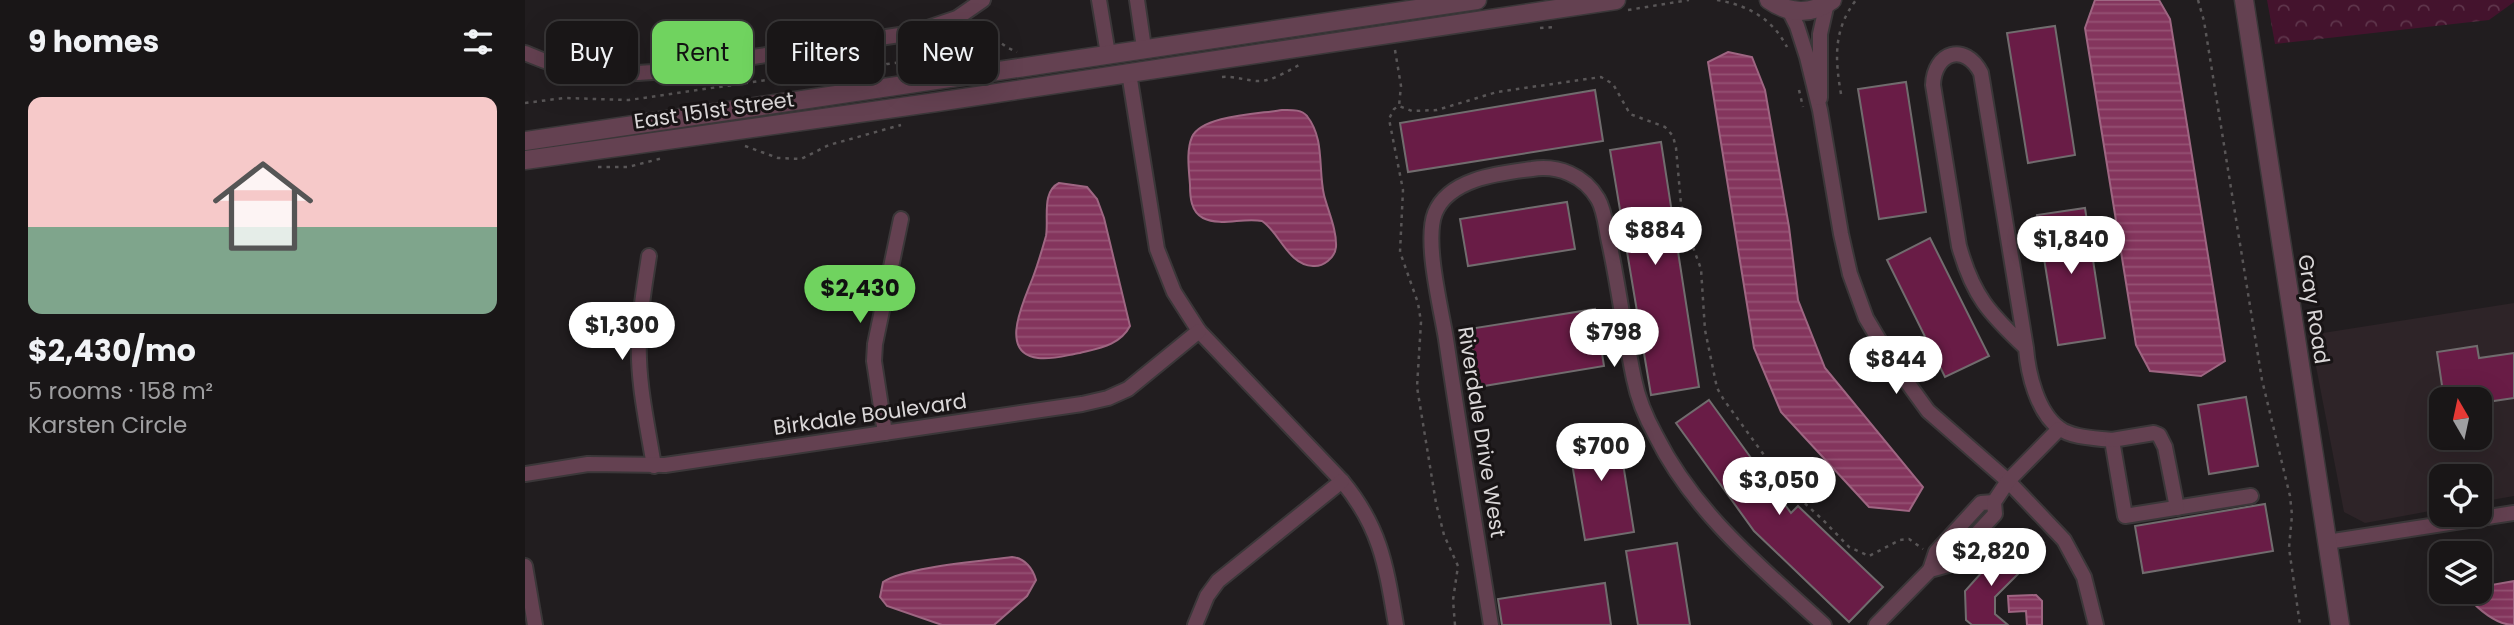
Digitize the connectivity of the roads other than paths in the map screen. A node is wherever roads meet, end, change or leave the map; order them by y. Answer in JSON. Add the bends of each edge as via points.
{"nodes":[{"id":1,"x":983,"y":0,"type":"edge"},
{"id":2,"x":1099,"y":0,"type":"edge"},
{"id":3,"x":1137,"y":0,"type":"edge"},
{"id":4,"x":1477,"y":0,"type":"edge"},
{"id":5,"x":1616,"y":0,"type":"edge"},
{"id":6,"x":1769,"y":0,"type":"edge"},
{"id":7,"x":2244,"y":0,"type":"edge"},
{"id":8,"x":1829,"y":2,"type":"edge"},
{"id":9,"x":1789,"y":10,"type":"junction"},
{"id":10,"x":1144,"y":48,"type":"junction"},
{"id":11,"x":525,"y":53,"type":"edge"},
{"id":12,"x":1108,"y":54,"type":"junction"},
{"id":13,"x":1129,"y":73,"type":"junction"},
{"id":14,"x":1820,"y":110,"type":"junction"},
{"id":15,"x":525,"y":141,"type":"edge"},
{"id":16,"x":525,"y":160,"type":"edge"},
{"id":17,"x":901,"y":219,"type":"dead end"},
{"id":18,"x":649,"y":256,"type":"dead end"},
{"id":19,"x":1199,"y":331,"type":"junction"},
{"id":20,"x":2026,"y":348,"type":"junction"},
{"id":21,"x":2059,"y":429,"type":"junction"},
{"id":22,"x":885,"y":433,"type":"junction"},
{"id":23,"x":2112,"y":440,"type":"junction"},
{"id":24,"x":654,"y":466,"type":"junction"},
{"id":25,"x":525,"y":474,"type":"edge"},
{"id":26,"x":1342,"y":481,"type":"junction"},
{"id":27,"x":2008,"y":481,"type":"junction"},
{"id":28,"x":2251,"y":496,"type":"dead end"},
{"id":29,"x":2177,"y":508,"type":"junction"},
{"id":30,"x":2514,"y":513,"type":"edge"},
{"id":31,"x":2327,"y":542,"type":"junction"},
{"id":32,"x":525,"y":566,"type":"edge"},
{"id":33,"x":535,"y":625,"type":"edge"},
{"id":34,"x":1195,"y":625,"type":"edge"},
{"id":35,"x":1396,"y":625,"type":"edge"},
{"id":36,"x":1491,"y":625,"type":"edge"},
{"id":37,"x":1824,"y":625,"type":"edge"},
{"id":38,"x":1876,"y":625,"type":"edge"},
{"id":39,"x":2096,"y":625,"type":"edge"},
{"id":40,"x":2340,"y":625,"type":"edge"}],
"edges":[{"from":1,"to":11,"type":"street","via":[[957,18],[913,33],[653,72],[580,71]]},
{"from":2,"to":12,"type":"street"},
{"from":3,"to":10,"type":"street"},
{"from":4,"to":10,"type":"street","name":"East 151st Street"},
{"from":5,"to":13,"type":"street","name":"East 151st Street"},
{"from":6,"to":9,"type":"street"},
{"from":7,"to":31,"type":"street","name":"Gray Road"},
{"from":8,"to":9,"type":"street","via":[[1809,10]]},
{"from":8,"to":14,"type":"street","via":[[1820,34]]},
{"from":9,"to":14,"type":"street"},
{"from":10,"to":12,"type":"street","name":"East 151st Street"},
{"from":12,"to":15,"type":"street","name":"East 151st Street"},
{"from":13,"to":16,"type":"street","name":"East 151st Street"},
{"from":13,"to":19,"type":"street","via":[[1157,249],[1174,292]]},
{"from":14,"to":27,"type":"street","via":[[1841,234],[1866,318],[1928,411]]},
{"from":17,"to":22,"type":"street","via":[[875,344]]},
{"from":18,"to":24,"type":"street","via":[[639,353]]},
{"from":19,"to":22,"type":"street","name":"Birkdale Boulevard","via":[[1148,375],[1108,398]]},
{"from":19,"to":26,"type":"street"},
{"from":20,"to":20,"type":"street","via":[[1981,73],[1972,58],[1952,54],[1933,72],[1933,85],[1959,246],[1980,301]]},
{"from":20,"to":21,"type":"street","via":[[2032,386]]},
{"from":21,"to":23,"type":"street"},
{"from":21,"to":27,"type":"street"},
{"from":22,"to":24,"type":"street","name":"Birkdale Boulevard"},
{"from":23,"to":29,"type":"street","via":[[2159,435]]},
{"from":23,"to":29,"type":"street","via":[[2125,516]]},
{"from":24,"to":25,"type":"street","name":"Birkdale Boulevard","via":[[588,464]]},
{"from":26,"to":34,"type":"street","via":[[1218,582]]},
{"from":26,"to":35,"type":"street","via":[[1373,527],[1387,570]]},
{"from":27,"to":38,"type":"street","via":[[1994,502],[1982,503],[1936,552],[1931,565]]},
{"from":27,"to":39,"type":"street","via":[[2071,551],[2089,590]]},
{"from":28,"to":29,"type":"street"},
{"from":30,"to":31,"type":"street"},
{"from":31,"to":40,"type":"street","name":"Gray Road"},
{"from":32,"to":33,"type":"street"},
{"from":36,"to":37,"type":"street","name":"Riverdale Drive West","via":[[1432,227],[1436,211],[1469,182],[1543,167],[1575,176],[1599,201],[1636,390],[1661,447],[1719,527]]}]}
